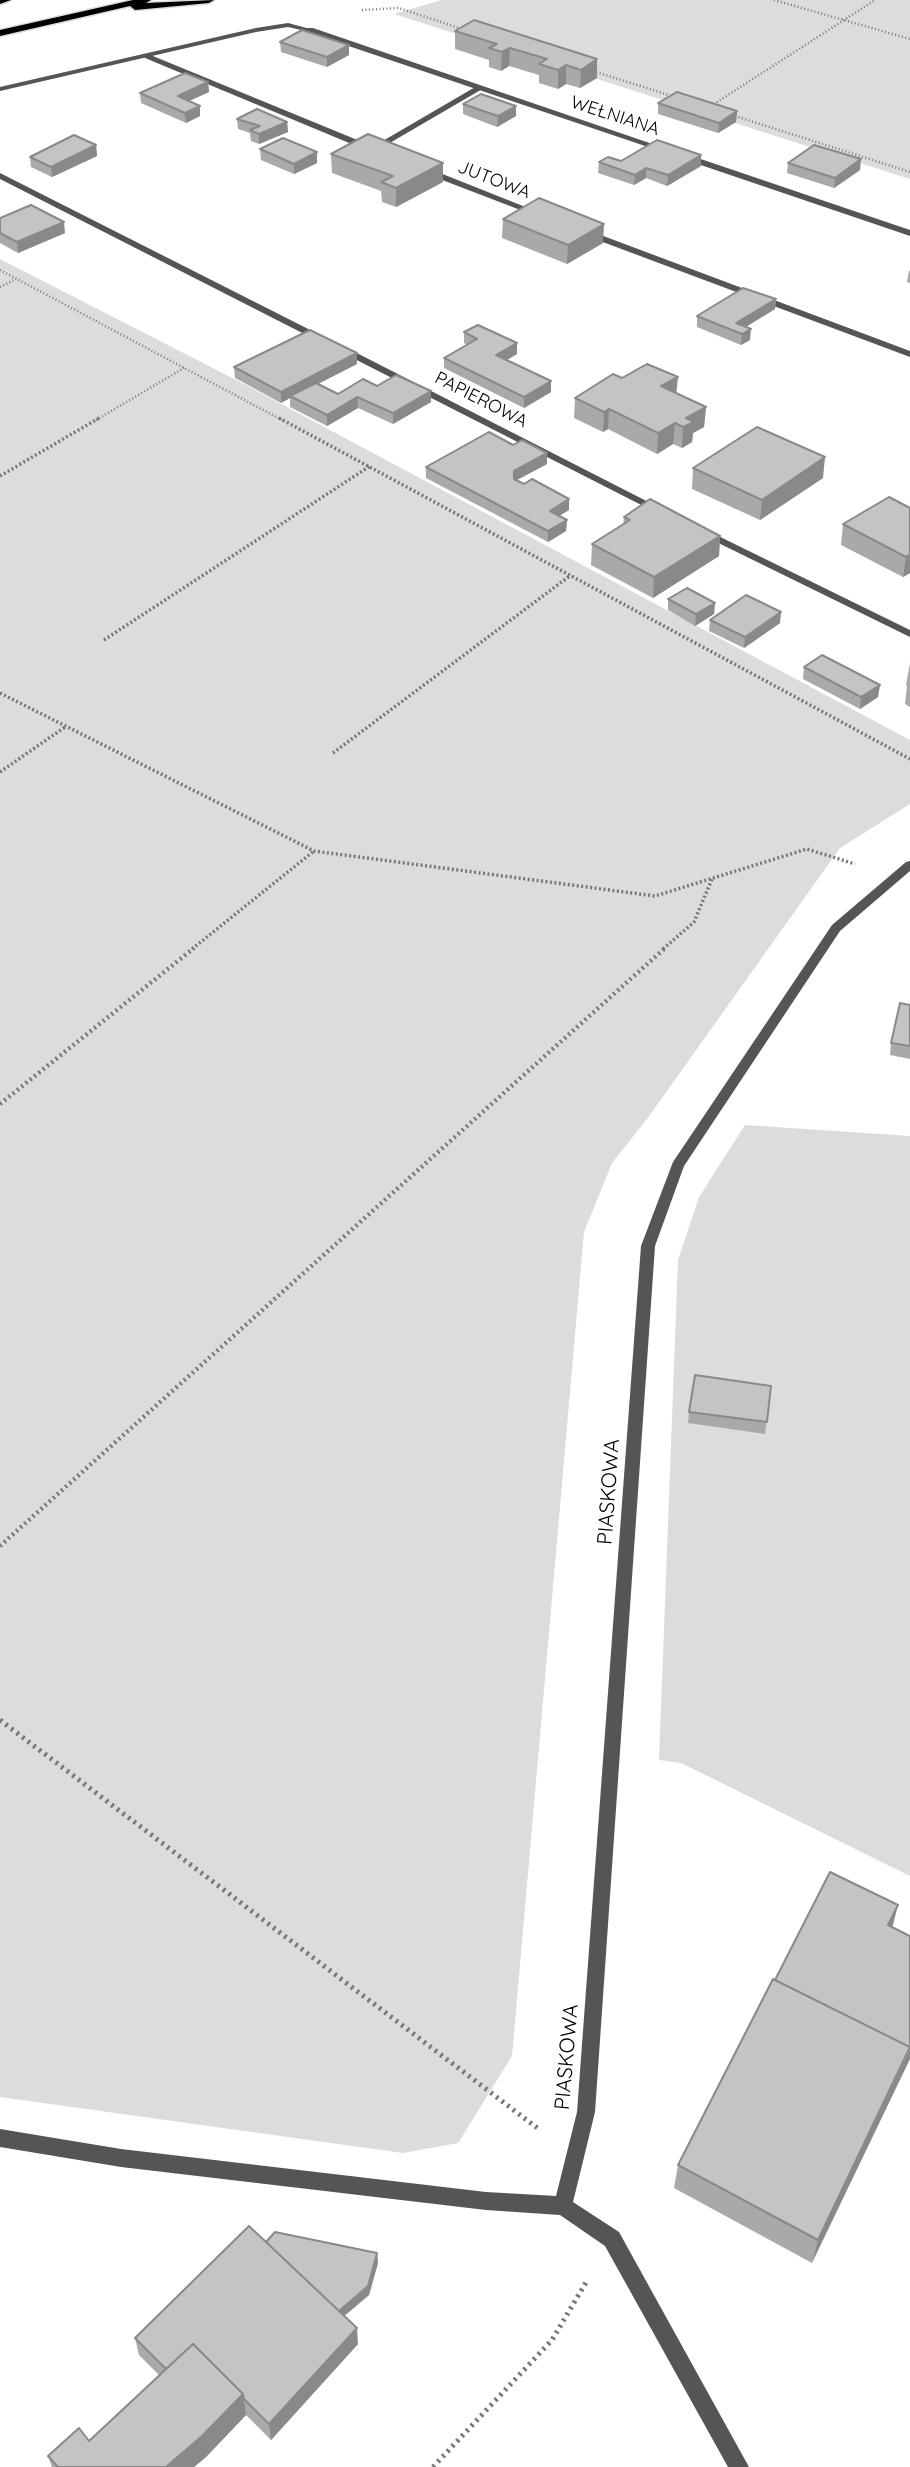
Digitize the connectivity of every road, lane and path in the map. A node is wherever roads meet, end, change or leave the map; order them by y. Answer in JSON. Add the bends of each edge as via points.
{"nodes":[{"id":1,"x":6,"y":0,"type":"edge"},
{"id":2,"x":146,"y":0,"type":"edge"},
{"id":3,"x":209,"y":0,"type":"edge"},
{"id":4,"x":774,"y":0,"type":"edge"},
{"id":5,"x":875,"y":0,"type":"edge"},
{"id":6,"x":0,"y":1,"type":"edge"},
{"id":7,"x":114,"y":8,"type":"junction"},
{"id":8,"x":844,"y":20,"type":"junction"},
{"id":9,"x":310,"y":30,"type":"junction"},
{"id":10,"x":470,"y":32,"type":"edge"},
{"id":11,"x":0,"y":33,"type":"edge"},
{"id":12,"x":910,"y":39,"type":"edge"},
{"id":13,"x":148,"y":56,"type":"junction"},
{"id":14,"x":589,"y":70,"type":"edge"},
{"id":15,"x":480,"y":88,"type":"junction"},
{"id":16,"x":0,"y":89,"type":"edge"},
{"id":17,"x":682,"y":99,"type":"edge"},
{"id":18,"x":373,"y":149,"type":"junction"},
{"id":19,"x":385,"y":154,"type":"edge"},
{"id":20,"x":422,"y":169,"type":"edge"},
{"id":21,"x":910,"y":172,"type":"edge"},
{"id":22,"x":0,"y":176,"type":"edge"},
{"id":23,"x":546,"y":217,"type":"edge"},
{"id":24,"x":572,"y":227,"type":"edge"},
{"id":25,"x":910,"y":233,"type":"edge"},
{"id":26,"x":0,"y":270,"type":"edge"},
{"id":27,"x":17,"y":278,"type":"junction"},
{"id":28,"x":0,"y":287,"type":"edge"},
{"id":29,"x":910,"y":354,"type":"edge"},
{"id":30,"x":185,"y":368,"type":"junction"},
{"id":31,"x":370,"y":466,"type":"junction"},
{"id":32,"x":0,"y":476,"type":"edge"},
{"id":33,"x":671,"y":516,"type":"edge"},
{"id":34,"x":695,"y":528,"type":"edge"},
{"id":35,"x":571,"y":575,"type":"junction"},
{"id":36,"x":910,"y":634,"type":"edge"},
{"id":37,"x":104,"y":640,"type":"dead end"},
{"id":38,"x":0,"y":693,"type":"edge"},
{"id":39,"x":65,"y":727,"type":"junction"},
{"id":40,"x":333,"y":753,"type":"dead end"},
{"id":41,"x":910,"y":759,"type":"edge"},
{"id":42,"x":0,"y":772,"type":"edge"},
{"id":43,"x":314,"y":852,"type":"junction"},
{"id":44,"x":910,"y":865,"type":"edge"},
{"id":45,"x":896,"y":876,"type":"junction"},
{"id":46,"x":712,"y":879,"type":"junction"},
{"id":47,"x":0,"y":1104,"type":"edge"},
{"id":48,"x":0,"y":1546,"type":"edge"},
{"id":49,"x":0,"y":1720,"type":"edge"},
{"id":50,"x":0,"y":2138,"type":"edge"},
{"id":51,"x":576,"y":2157,"type":"junction"},
{"id":52,"x":563,"y":2206,"type":"junction"},
{"id":53,"x":612,"y":2239,"type":"junction"},
{"id":54,"x":433,"y":2467,"type":"edge"},
{"id":55,"x":738,"y":2467,"type":"edge"}],
"edges":[{"from":1,"to":6,"type":"main road"},
{"from":2,"to":7,"type":"main road"},
{"from":3,"to":7,"type":"main road"},
{"from":4,"to":8,"type":"path"},
{"from":5,"to":8,"type":"path"},
{"from":7,"to":11,"type":"main road"},
{"from":8,"to":12,"type":"path"},
{"from":8,"to":21,"type":"path","via":[[709,107]]},
{"from":9,"to":10,"type":"path","via":[[312,21],[363,9],[400,8]]},
{"from":9,"to":13,"type":"street","name":"WEŁNIANA","via":[[288,25]]},
{"from":9,"to":15,"type":"street","name":"WEŁNIANA"},
{"from":13,"to":16,"type":"street","name":"WEŁNIANA"},
{"from":13,"to":18,"type":"street"},
{"from":14,"to":17,"type":"path"},
{"from":15,"to":18,"type":"street"},
{"from":15,"to":25,"type":"street","name":"WEŁNIANA"},
{"from":18,"to":19,"type":"street"},
{"from":20,"to":23,"type":"street","name":"JUTOWA"},
{"from":22,"to":33,"type":"street","name":"PAPIEROWA"},
{"from":24,"to":29,"type":"street"},
{"from":26,"to":27,"type":"path"},
{"from":27,"to":28,"type":"path"},
{"from":27,"to":30,"type":"path"},
{"from":30,"to":31,"type":"path"},
{"from":30,"to":32,"type":"path"},
{"from":31,"to":35,"type":"path"},
{"from":31,"to":37,"type":"path"},
{"from":34,"to":36,"type":"street"},
{"from":35,"to":40,"type":"path"},
{"from":35,"to":41,"type":"path"},
{"from":38,"to":39,"type":"path"},
{"from":39,"to":42,"type":"path"},
{"from":39,"to":43,"type":"path"},
{"from":43,"to":46,"type":"path","via":[[655,896]]},
{"from":43,"to":47,"type":"path"},
{"from":44,"to":45,"type":"street","name":"PIASKOWA"},
{"from":45,"to":46,"type":"path","via":[[807,849]]},
{"from":45,"to":51,"type":"street","name":"PIASKOWA","via":[[836,928],[678,1165],[648,1246],[586,2112]]},
{"from":46,"to":48,"type":"path","via":[[694,922]]},
{"from":49,"to":51,"type":"path"},
{"from":50,"to":52,"type":"street","via":[[121,2158]]},
{"from":51,"to":52,"type":"street","name":"PIASKOWA"},
{"from":52,"to":53,"type":"street"},
{"from":53,"to":54,"type":"path","via":[[552,2340]]},
{"from":53,"to":55,"type":"street"}]}
